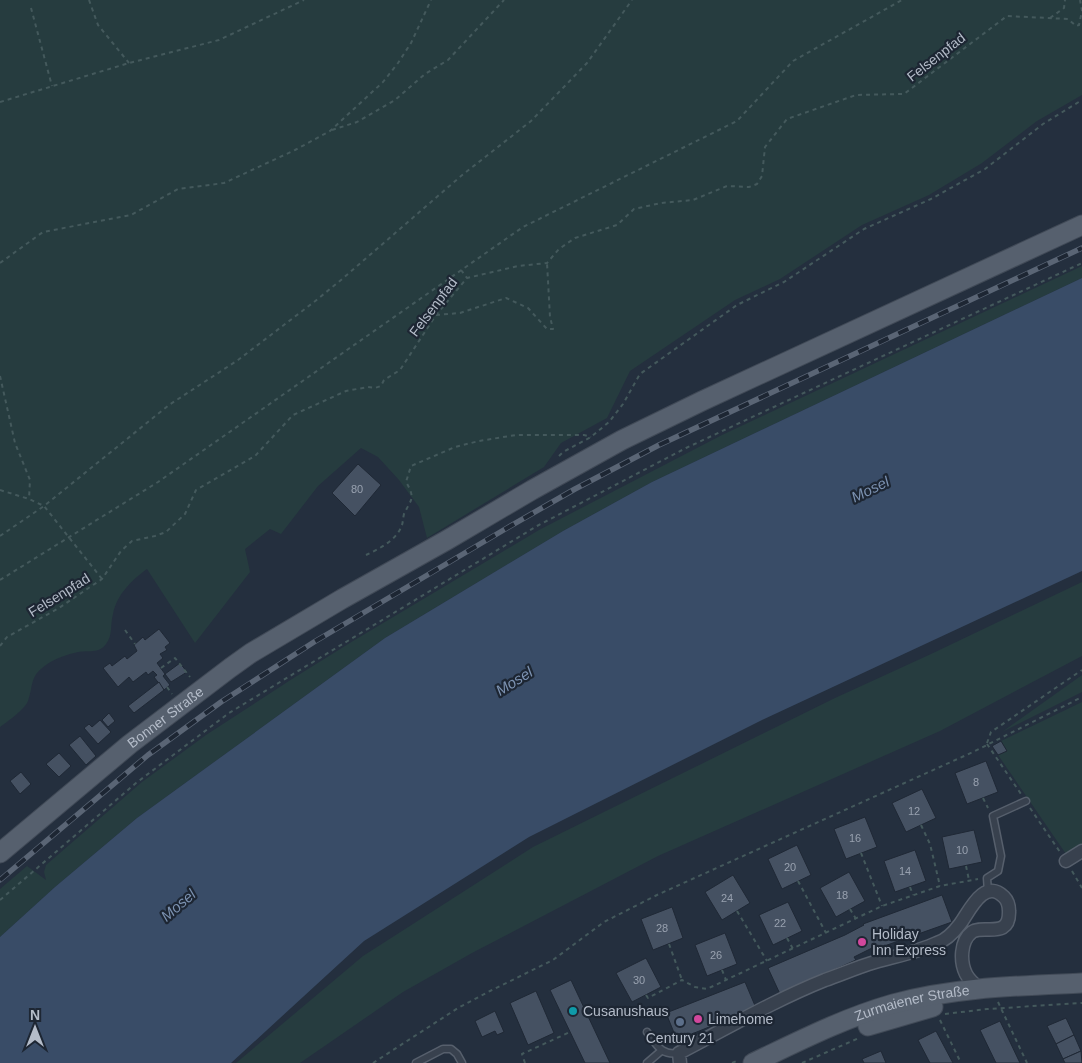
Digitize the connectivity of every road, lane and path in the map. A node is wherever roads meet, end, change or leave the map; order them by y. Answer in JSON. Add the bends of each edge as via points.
{"nodes":[{"id":1,"x":89,"y":0,"type":"edge"},
{"id":2,"x":304,"y":0,"type":"edge"},
{"id":3,"x":431,"y":0,"type":"edge"},
{"id":4,"x":504,"y":0,"type":"edge"},
{"id":5,"x":632,"y":0,"type":"edge"},
{"id":6,"x":902,"y":0,"type":"edge"},
{"id":7,"x":1065,"y":0,"type":"edge"},
{"id":8,"x":1080,"y":0,"type":"edge"},
{"id":9,"x":32,"y":8,"type":"dead end"},
{"id":10,"x":1050,"y":18,"type":"junction"},
{"id":11,"x":129,"y":63,"type":"junction"},
{"id":12,"x":52,"y":86,"type":"junction"},
{"id":13,"x":1082,"y":100,"type":"edge"},
{"id":14,"x":0,"y":102,"type":"edge"},
{"id":15,"x":330,"y":131,"type":"junction"},
{"id":16,"x":1082,"y":225,"type":"edge"},
{"id":17,"x":0,"y":263,"type":"edge"},
{"id":18,"x":547,"y":263,"type":"junction"},
{"id":19,"x":1082,"y":263,"type":"edge"},
{"id":20,"x":461,"y":270,"type":"junction"},
{"id":21,"x":467,"y":278,"type":"junction"},
{"id":22,"x":436,"y":315,"type":"junction"},
{"id":23,"x":0,"y":376,"type":"edge"},
{"id":24,"x":591,"y":437,"type":"junction"},
{"id":25,"x":560,"y":474,"type":"junction"},
{"id":26,"x":0,"y":490,"type":"edge"},
{"id":27,"x":29,"y":499,"type":"junction"},
{"id":28,"x":44,"y":506,"type":"junction"},
{"id":29,"x":0,"y":536,"type":"edge"},
{"id":30,"x":68,"y":536,"type":"junction"},
{"id":31,"x":366,"y":555,"type":"dead end"},
{"id":32,"x":102,"y":579,"type":"junction"},
{"id":33,"x":0,"y":580,"type":"edge"},
{"id":34,"x":125,"y":630,"type":"dead end"},
{"id":35,"x":135,"y":644,"type":"dead end"},
{"id":36,"x":0,"y":646,"type":"edge"},
{"id":37,"x":161,"y":668,"type":"dead end"},
{"id":38,"x":1082,"y":670,"type":"edge"},
{"id":39,"x":190,"y":677,"type":"dead end"},
{"id":40,"x":1082,"y":697,"type":"edge"},
{"id":41,"x":987,"y":743,"type":"junction"},
{"id":42,"x":983,"y":798,"type":"dead end"},
{"id":43,"x":1026,"y":801,"type":"junction"},
{"id":44,"x":993,"y":816,"type":"junction"},
{"id":45,"x":921,"y":826,"type":"dead end"},
{"id":46,"x":1082,"y":851,"type":"edge"},
{"id":47,"x":0,"y":853,"type":"edge"},
{"id":48,"x":861,"y":853,"type":"dead end"},
{"id":49,"x":1066,"y":862,"type":"junction"},
{"id":50,"x":966,"y":866,"type":"dead end"},
{"id":51,"x":988,"y":878,"type":"junction"},
{"id":52,"x":969,"y":880,"type":"junction"},
{"id":53,"x":798,"y":882,"type":"dead end"},
{"id":54,"x":910,"y":886,"type":"dead end"},
{"id":55,"x":940,"y":886,"type":"junction"},
{"id":56,"x":1082,"y":888,"type":"edge"},
{"id":57,"x":988,"y":892,"type":"junction"},
{"id":58,"x":913,"y":895,"type":"junction"},
{"id":59,"x":0,"y":900,"type":"edge"},
{"id":60,"x":882,"y":906,"type":"junction"},
{"id":61,"x":850,"y":909,"type":"dead end"},
{"id":62,"x":737,"y":911,"type":"dead end"},
{"id":63,"x":856,"y":919,"type":"junction"},
{"id":64,"x":826,"y":933,"type":"junction"},
{"id":65,"x":787,"y":938,"type":"dead end"},
{"id":66,"x":669,"y":944,"type":"dead end"},
{"id":67,"x":793,"y":949,"type":"junction"},
{"id":68,"x":767,"y":961,"type":"junction"},
{"id":69,"x":722,"y":970,"type":"dead end"},
{"id":70,"x":682,"y":980,"type":"junction"},
{"id":71,"x":726,"y":980,"type":"junction"},
{"id":72,"x":1082,"y":983,"type":"edge"},
{"id":73,"x":979,"y":988,"type":"junction"},
{"id":74,"x":1082,"y":994,"type":"edge"},
{"id":75,"x":646,"y":995,"type":"dead end"},
{"id":76,"x":996,"y":998,"type":"junction"},
{"id":77,"x":1066,"y":1003,"type":"dead end"},
{"id":78,"x":1068,"y":1009,"type":"dead end"},
{"id":79,"x":938,"y":1015,"type":"dead end"},
{"id":80,"x":570,"y":1032,"type":"dead end"},
{"id":81,"x":648,"y":1032,"type":"dead end"},
{"id":82,"x":661,"y":1051,"type":"junction"},
{"id":83,"x":679,"y":1058,"type":"edge"},
{"id":84,"x":374,"y":1063,"type":"edge"},
{"id":85,"x":416,"y":1063,"type":"edge"},
{"id":86,"x":462,"y":1063,"type":"edge"},
{"id":87,"x":526,"y":1063,"type":"edge"},
{"id":88,"x":647,"y":1063,"type":"edge"},
{"id":89,"x":753,"y":1063,"type":"edge"},
{"id":90,"x":780,"y":1063,"type":"edge"},
{"id":91,"x":961,"y":1063,"type":"edge"},
{"id":92,"x":1027,"y":1063,"type":"edge"}],
"edges":[{"from":1,"to":11,"type":"path","via":[[98,25]]},
{"from":2,"to":11,"type":"path","via":[[219,40]]},
{"from":3,"to":15,"type":"path","via":[[398,63],[383,82]]},
{"from":4,"to":15,"type":"path","via":[[448,60],[425,74],[395,100],[356,122]]},
{"from":5,"to":28,"type":"path","via":[[587,64],[531,121],[460,176],[314,302],[238,360],[169,405]]},
{"from":6,"to":20,"type":"path","via":[[793,62],[737,120],[523,227]]},
{"from":7,"to":10,"type":"path","via":[[1064,8]]},
{"from":8,"to":10,"type":"path","name":"Felsenpfad","via":[[1079,25],[1068,19]]},
{"from":9,"to":12,"type":"path"},
{"from":10,"to":18,"type":"path","name":"Felsenpfad","via":[[1007,16],[904,94],[856,95],[787,119],[765,147],[762,176],[757,184],[727,186],[693,200],[634,209],[617,225],[575,238]]},
{"from":11,"to":12,"type":"path"},
{"from":12,"to":14,"type":"path"},
{"from":13,"to":24,"type":"path","via":[[1043,124],[985,169],[931,199],[864,229],[784,282],[737,305],[640,374],[609,422]]},
{"from":15,"to":17,"type":"path","via":[[224,183],[178,189],[131,215],[43,232]]},
{"from":16,"to":25,"type":"main road","name":"Bonner Straße","via":[[702,401]]},
{"from":18,"to":21,"type":"path","name":"Felsenpfad"},
{"from":18,"to":22,"type":"path","via":[[553,329],[547,328],[528,308],[506,298],[460,312]]},
{"from":19,"to":59,"type":"path","via":[[686,448],[537,526],[229,712],[136,783]]},
{"from":20,"to":21,"type":"path"},
{"from":20,"to":30,"type":"path","via":[[158,482]]},
{"from":21,"to":22,"type":"path","name":"Felsenpfad"},
{"from":22,"to":32,"type":"path","name":"Felsenpfad","via":[[400,370],[384,380],[381,386],[346,391],[293,415],[255,456],[196,490],[185,514],[166,532],[132,541]]},
{"from":23,"to":27,"type":"path","via":[[15,443],[30,480]]},
{"from":24,"to":25,"type":"path","via":[[557,458]]},
{"from":24,"to":31,"type":"path","via":[[548,434],[507,437],[456,447],[411,466],[406,482],[412,496],[411,503],[402,526],[381,548]]},
{"from":25,"to":47,"type":"main road","name":"Bonner Straße","via":[[342,599],[230,668],[130,744]]},
{"from":26,"to":27,"type":"path"},
{"from":27,"to":28,"type":"path"},
{"from":28,"to":29,"type":"path"},
{"from":28,"to":30,"type":"path"},
{"from":30,"to":32,"type":"path"},
{"from":30,"to":33,"type":"path"},
{"from":32,"to":36,"type":"path","name":"Felsenpfad","via":[[7,638]]},
{"from":34,"to":35,"type":"path"},
{"from":37,"to":39,"type":"path","via":[[175,658]]},
{"from":38,"to":41,"type":"path","via":[[991,732]]},
{"from":40,"to":41,"type":"path"},
{"from":41,"to":43,"type":"path"},
{"from":41,"to":84,"type":"path","via":[[604,922],[554,960],[458,1008]]},
{"from":42,"to":44,"type":"path"},
{"from":43,"to":44,"type":"lane"},
{"from":43,"to":49,"type":"path"},
{"from":44,"to":51,"type":"lane","via":[[1001,856],[998,871]]},
{"from":45,"to":55,"type":"path","via":[[930,844]]},
{"from":46,"to":49,"type":"street"},
{"from":48,"to":60,"type":"path"},
{"from":49,"to":56,"type":"path"},
{"from":50,"to":52,"type":"path"},
{"from":51,"to":52,"type":"path"},
{"from":51,"to":57,"type":"lane"},
{"from":52,"to":55,"type":"path"},
{"from":53,"to":64,"type":"path"},
{"from":54,"to":58,"type":"path"},
{"from":55,"to":58,"type":"path"},
{"from":57,"to":73,"type":"street","via":[[1004,897],[1009,915],[1003,927],[976,930],[965,943],[964,967],[967,976]]},
{"from":57,"to":83,"type":"street","via":[[977,899],[960,924],[943,941],[873,962],[801,990]]},
{"from":58,"to":60,"type":"path"},
{"from":60,"to":63,"type":"path"},
{"from":61,"to":63,"type":"path"},
{"from":62,"to":68,"type":"path"},
{"from":63,"to":64,"type":"path"},
{"from":64,"to":67,"type":"path"},
{"from":65,"to":67,"type":"path"},
{"from":66,"to":70,"type":"path"},
{"from":67,"to":68,"type":"path"},
{"from":68,"to":71,"type":"path"},
{"from":69,"to":71,"type":"path"},
{"from":70,"to":71,"type":"path","via":[[694,987],[707,989]]},
{"from":70,"to":75,"type":"path","via":[[648,998]]},
{"from":72,"to":73,"type":"main road","name":"Zurmaiener Straße"},
{"from":73,"to":89,"type":"main road","name":"Zurmaiener Straße","via":[[919,998],[865,1014]]},
{"from":74,"to":76,"type":"main road","name":"Zurmaiener Straße"},
{"from":76,"to":90,"type":"main road","name":"Zurmaiener Straße","via":[[940,1006],[878,1022]]},
{"from":76,"to":92,"type":"path"},
{"from":77,"to":78,"type":"path"},
{"from":79,"to":91,"type":"path"},
{"from":80,"to":87,"type":"path","via":[[522,1054]]},
{"from":81,"to":82,"type":"lane"},
{"from":82,"to":83,"type":"lane"},
{"from":82,"to":88,"type":"lane"},
{"from":85,"to":86,"type":"lane","via":[[443,1049],[451,1049]]}]}
